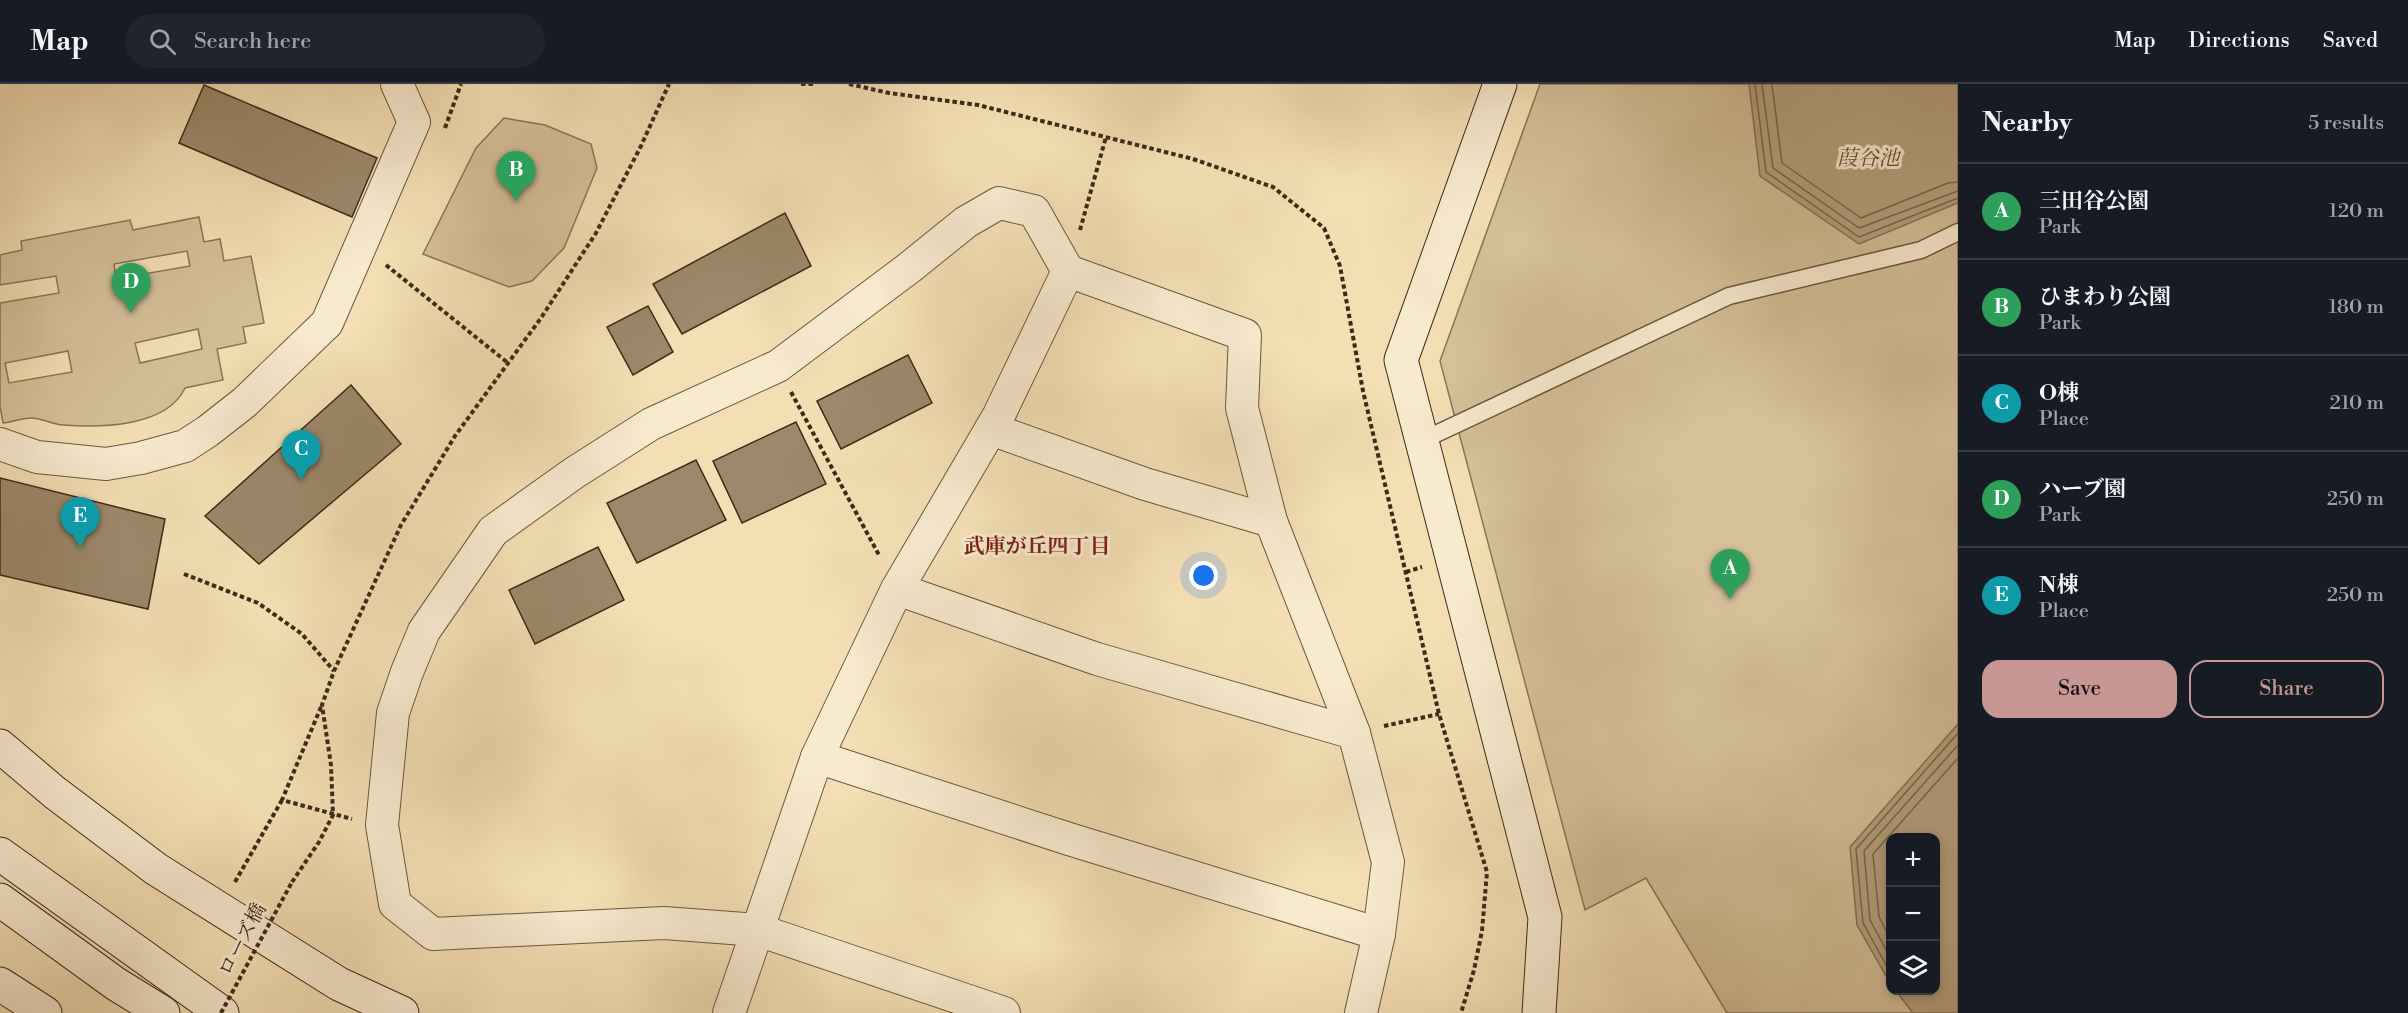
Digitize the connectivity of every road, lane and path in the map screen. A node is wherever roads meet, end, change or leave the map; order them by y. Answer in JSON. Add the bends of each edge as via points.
{"nodes":[{"id":1,"x":398,"y":84,"type":"edge"},
{"id":2,"x":461,"y":84,"type":"edge"},
{"id":3,"x":669,"y":84,"type":"edge"},
{"id":4,"x":801,"y":84,"type":"edge"},
{"id":5,"x":815,"y":84,"type":"edge"},
{"id":6,"x":849,"y":84,"type":"edge"},
{"id":7,"x":1500,"y":84,"type":"edge"},
{"id":8,"x":445,"y":129,"type":"dead end"},
{"id":9,"x":1106,"y":137,"type":"junction"},
{"id":10,"x":1958,"y":232,"type":"edge"},
{"id":11,"x":390,"y":255,"type":"dead end"},
{"id":12,"x":1068,"y":271,"type":"junction"},
{"id":13,"x":508,"y":363,"type":"junction"},
{"id":14,"x":803,"y":416,"type":"dead end"},
{"id":15,"x":991,"y":429,"type":"junction"},
{"id":16,"x":1421,"y":441,"type":"junction"},
{"id":17,"x":0,"y":444,"type":"edge"},
{"id":18,"x":1270,"y":521,"type":"junction"},
{"id":19,"x":184,"y":574,"type":"dead end"},
{"id":20,"x":897,"y":589,"type":"junction"},
{"id":21,"x":334,"y":671,"type":"junction"},
{"id":22,"x":322,"y":705,"type":"junction"},
{"id":23,"x":1439,"y":714,"type":"junction"},
{"id":24,"x":1353,"y":733,"type":"junction"},
{"id":25,"x":0,"y":746,"type":"edge"},
{"id":26,"x":817,"y":757,"type":"junction"},
{"id":27,"x":282,"y":800,"type":"junction"},
{"id":28,"x":333,"y":815,"type":"junction"},
{"id":29,"x":0,"y":854,"type":"edge"},
{"id":30,"x":0,"y":883,"type":"edge"},
{"id":31,"x":0,"y":900,"type":"edge"},
{"id":32,"x":220,"y":909,"type":"junction"},
{"id":33,"x":758,"y":930,"type":"junction"},
{"id":34,"x":1379,"y":934,"type":"junction"},
{"id":35,"x":0,"y":984,"type":"edge"},
{"id":36,"x":116,"y":984,"type":"junction"},
{"id":37,"x":45,"y":1013,"type":"edge"},
{"id":38,"x":162,"y":1013,"type":"edge"},
{"id":39,"x":221,"y":1013,"type":"edge"},
{"id":40,"x":402,"y":1013,"type":"edge"},
{"id":41,"x":729,"y":1013,"type":"edge"},
{"id":42,"x":1004,"y":1013,"type":"edge"},
{"id":43,"x":1361,"y":1013,"type":"edge"},
{"id":44,"x":1461,"y":1013,"type":"edge"},
{"id":45,"x":1539,"y":1013,"type":"edge"}],
"edges":[{"from":1,"to":17,"type":"street","via":[[414,122],[327,323],[245,402],[184,446],[106,464],[37,457]]},
{"from":2,"to":8,"type":"path"},
{"from":3,"to":13,"type":"path","via":[[596,233]]},
{"from":4,"to":5,"type":"path"},
{"from":6,"to":9,"type":"path","via":[[978,105]]},
{"from":7,"to":16,"type":"street","via":[[1401,360]]},
{"from":9,"to":12,"type":"path"},
{"from":9,"to":23,"type":"path","via":[[1193,159],[1273,187],[1323,228],[1340,266],[1363,391]]},
{"from":10,"to":16,"type":"lane","via":[[1921,250],[1729,296]]},
{"from":11,"to":13,"type":"path","via":[[385,266]]},
{"from":12,"to":15,"type":"street"},
{"from":12,"to":18,"type":"street","via":[[1245,335],[1242,408]]},
{"from":12,"to":33,"type":"street","via":[[1035,211],[999,203],[974,217],[778,366],[651,424],[493,531],[424,631],[393,713],[382,825],[395,904],[433,934],[664,923]]},
{"from":13,"to":21,"type":"path","via":[[455,436],[401,525]]},
{"from":14,"to":20,"type":"path"},
{"from":15,"to":18,"type":"street","via":[[1145,484]]},
{"from":15,"to":20,"type":"street"},
{"from":16,"to":45,"type":"street","via":[[1545,917]]},
{"from":18,"to":24,"type":"street"},
{"from":19,"to":21,"type":"path","via":[[258,603],[302,634]]},
{"from":20,"to":24,"type":"street","via":[[1097,659]]},
{"from":20,"to":26,"type":"street"},
{"from":21,"to":22,"type":"path"},
{"from":22,"to":27,"type":"path"},
{"from":22,"to":28,"type":"path"},
{"from":23,"to":24,"type":"path"},
{"from":23,"to":44,"type":"path","via":[[1487,872],[1482,931]]},
{"from":24,"to":34,"type":"street","via":[[1388,862]]},
{"from":25,"to":32,"type":"street","via":[[156,869]]},
{"from":26,"to":33,"type":"street"},
{"from":26,"to":34,"type":"street"},
{"from":27,"to":28,"type":"path"},
{"from":27,"to":32,"type":"path"},
{"from":28,"to":39,"type":"path","name":"ローズ橋","bridge":true},
{"from":29,"to":39,"type":"street"},
{"from":30,"to":36,"type":"street"},
{"from":31,"to":36,"type":"street"},
{"from":32,"to":40,"type":"street","via":[[339,984]]},
{"from":33,"to":41,"type":"street"},
{"from":33,"to":42,"type":"street"},
{"from":34,"to":43,"type":"street"},
{"from":35,"to":37,"type":"street"},
{"from":36,"to":38,"type":"street"}]}
